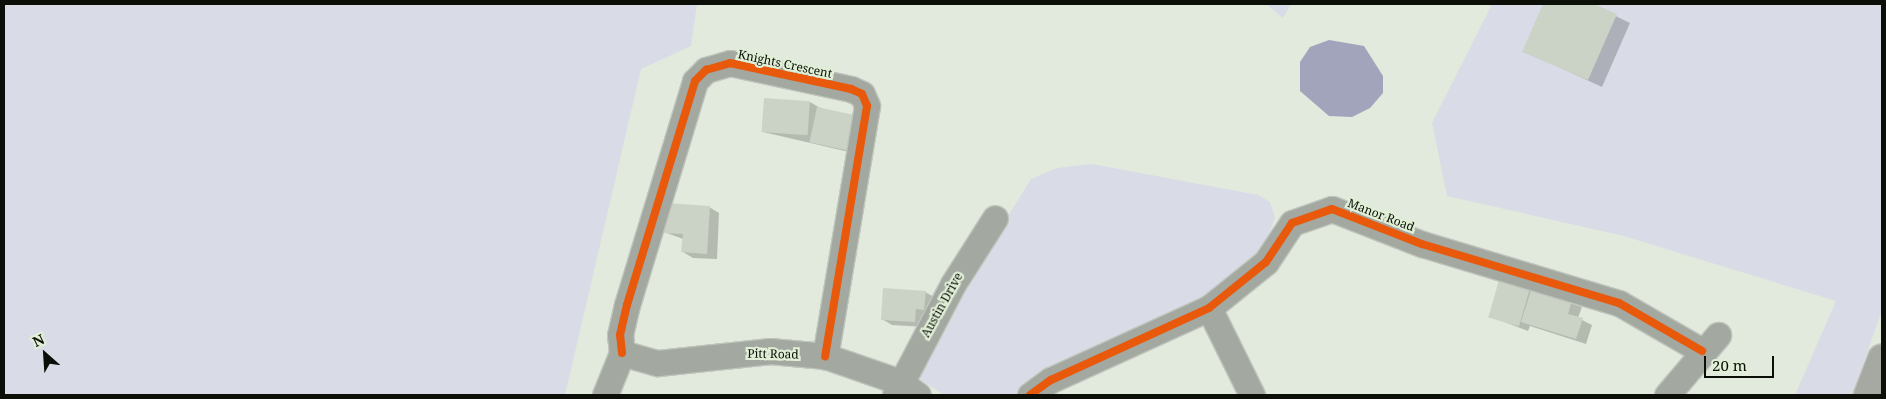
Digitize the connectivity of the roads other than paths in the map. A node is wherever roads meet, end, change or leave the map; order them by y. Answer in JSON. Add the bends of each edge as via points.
{"nodes":[{"id":1,"x":995,"y":218,"type":"dead end"},
{"id":2,"x":1209,"y":308,"type":"junction"},
{"id":3,"x":622,"y":353,"type":"junction"},
{"id":4,"x":825,"y":356,"type":"junction"},
{"id":5,"x":1882,"y":359,"type":"edge"},
{"id":6,"x":905,"y":391,"type":"edge"},
{"id":7,"x":605,"y":395,"type":"edge"},
{"id":8,"x":1030,"y":395,"type":"edge"},
{"id":9,"x":1252,"y":395,"type":"edge"},
{"id":10,"x":1667,"y":395,"type":"edge"},
{"id":11,"x":1868,"y":395,"type":"edge"}],
"edges":[{"from":1,"to":6,"type":"street","name":"Austin Drive","via":[[953,284]]},
{"from":2,"to":8,"type":"street","name":"Manor Road","via":[[1051,380]]},
{"from":2,"to":9,"type":"street"},
{"from":2,"to":10,"type":"street","name":"Manor Road","via":[[1266,262],[1292,223],[1332,209],[1422,244],[1619,303],[1710,343]]},
{"from":3,"to":4,"type":"street","name":"Pitt Road","via":[[658,362],[770,351]]},
{"from":3,"to":4,"type":"street","name":"Knights Crescent","via":[[620,335],[627,305],[695,81],[706,70],[730,63],[851,89],[862,94],[866,106]]},
{"from":3,"to":7,"type":"street"},
{"from":4,"to":6,"type":"street","name":"Pitt Road"},
{"from":5,"to":11,"type":"main road"}]}
